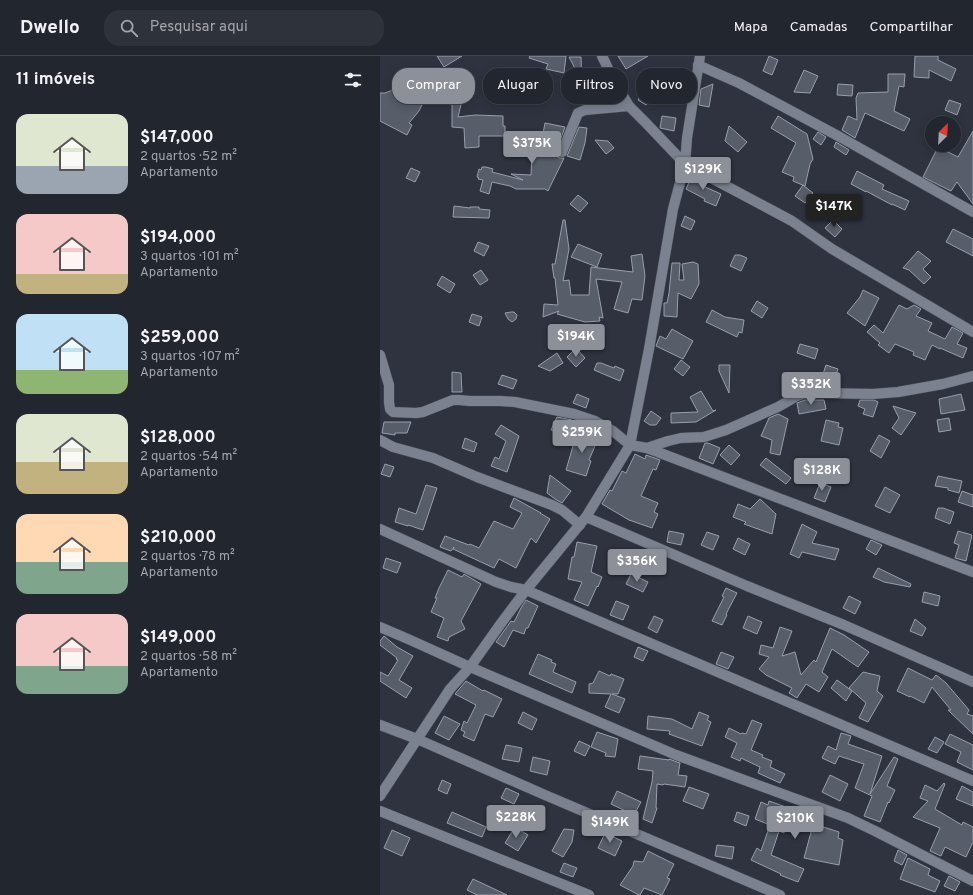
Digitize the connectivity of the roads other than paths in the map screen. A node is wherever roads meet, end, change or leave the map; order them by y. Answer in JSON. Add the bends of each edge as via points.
{"nodes":[{"id":1,"x":602,"y":56,"type":"edge"},
{"id":2,"x":699,"y":61,"type":"edge"},
{"id":3,"x":629,"y":106,"type":"junction"},
{"id":4,"x":562,"y":152,"type":"dead end"},
{"id":5,"x":685,"y":164,"type":"junction"},
{"id":6,"x":973,"y":212,"type":"edge"},
{"id":7,"x":973,"y":332,"type":"edge"},
{"id":8,"x":380,"y":355,"type":"edge"},
{"id":9,"x":973,"y":376,"type":"edge"},
{"id":10,"x":380,"y":440,"type":"edge"},
{"id":11,"x":630,"y":445,"type":"junction"},
{"id":12,"x":647,"y":448,"type":"junction"},
{"id":13,"x":583,"y":521,"type":"junction"},
{"id":14,"x":380,"y":529,"type":"edge"},
{"id":15,"x":973,"y":572,"type":"edge"},
{"id":16,"x":526,"y":590,"type":"junction"},
{"id":17,"x":380,"y":628,"type":"edge"},
{"id":18,"x":470,"y":667,"type":"junction"},
{"id":19,"x":973,"y":682,"type":"edge"},
{"id":20,"x":380,"y":725,"type":"edge"},
{"id":21,"x":417,"y":740,"type":"junction"},
{"id":22,"x":973,"y":781,"type":"edge"},
{"id":23,"x":380,"y":796,"type":"edge"},
{"id":24,"x":380,"y":811,"type":"edge"},
{"id":25,"x":973,"y":881,"type":"edge"},
{"id":26,"x":589,"y":895,"type":"edge"},
{"id":27,"x":780,"y":895,"type":"edge"}],
"edges":[{"from":1,"to":3,"type":"street"},
{"from":2,"to":5,"type":"street"},
{"from":2,"to":6,"type":"street"},
{"from":3,"to":4,"type":"street","via":[[585,110],[578,113]]},
{"from":3,"to":5,"type":"street"},
{"from":5,"to":7,"type":"street","via":[[792,221],[832,249]]},
{"from":5,"to":11,"type":"street","via":[[673,209]]},
{"from":8,"to":11,"type":"street","via":[[389,385],[390,409],[394,412],[422,412],[453,400],[515,402],[595,421]]},
{"from":9,"to":12,"type":"street","via":[[898,392],[806,393],[726,430],[704,437],[681,438]]},
{"from":10,"to":13,"type":"street","via":[[552,505]]},
{"from":11,"to":12,"type":"street"},
{"from":11,"to":13,"type":"street"},
{"from":12,"to":15,"type":"street"},
{"from":13,"to":16,"type":"street"},
{"from":13,"to":19,"type":"street","via":[[844,625]]},
{"from":14,"to":16,"type":"street","via":[[496,582]]},
{"from":16,"to":18,"type":"street"},
{"from":16,"to":22,"type":"street"},
{"from":17,"to":18,"type":"street"},
{"from":18,"to":21,"type":"street","via":[[450,689]]},
{"from":18,"to":25,"type":"street","via":[[676,755],[848,818]]},
{"from":20,"to":21,"type":"street"},
{"from":21,"to":23,"type":"street"},
{"from":21,"to":27,"type":"street"},
{"from":24,"to":26,"type":"street"}]}
